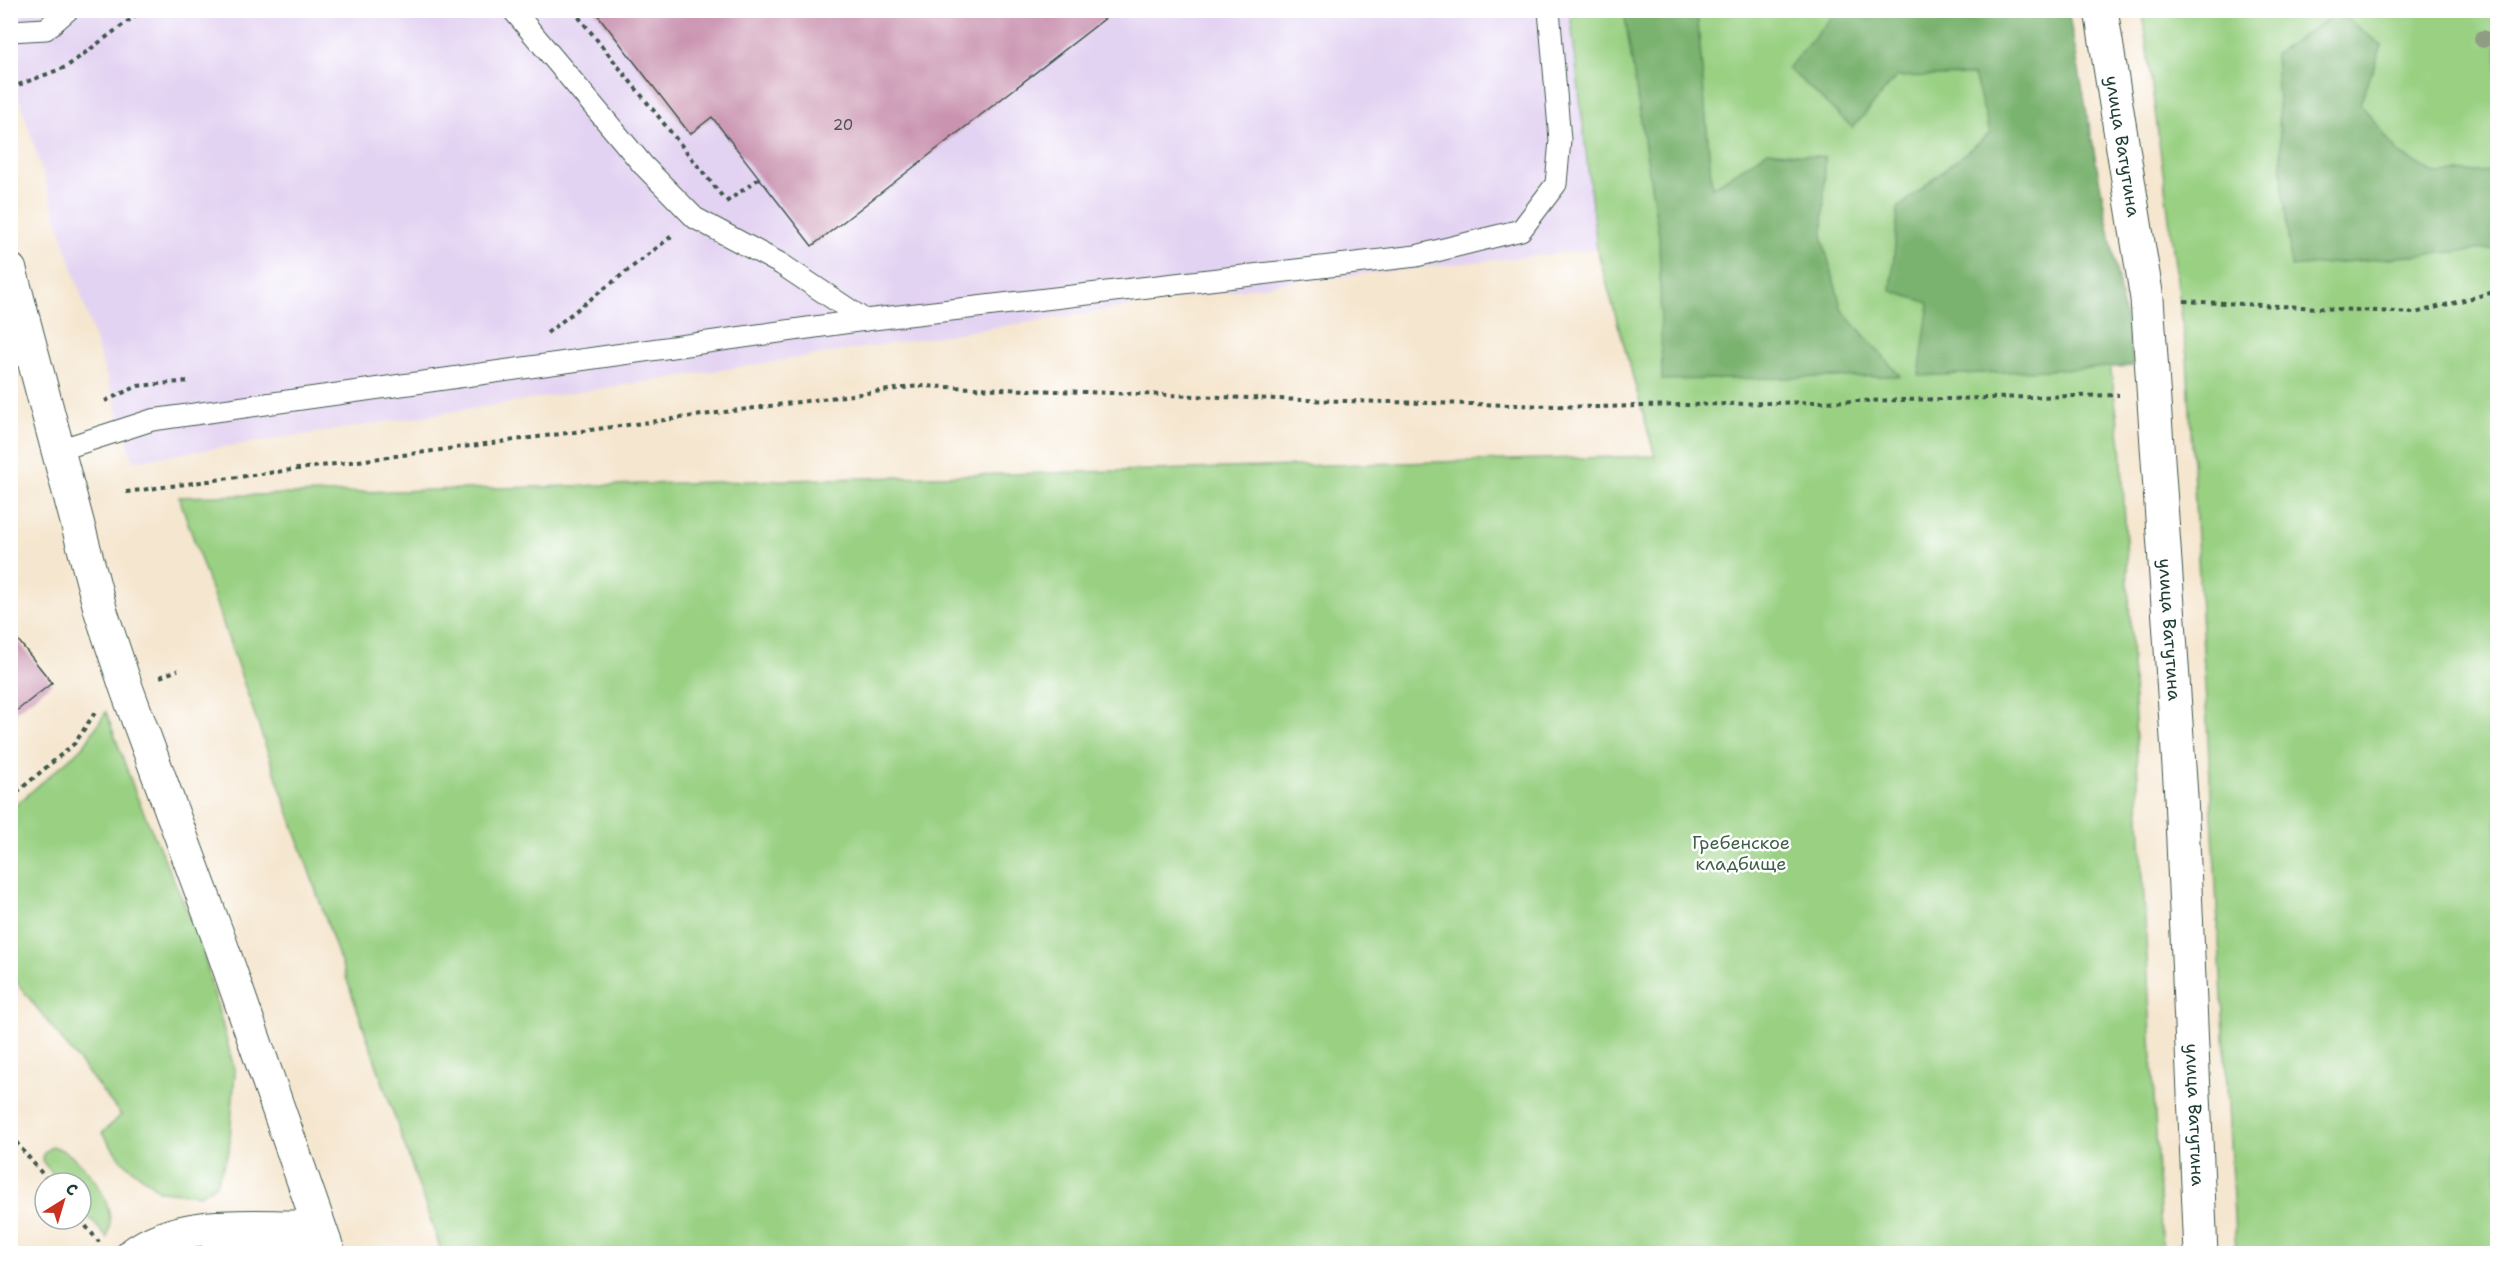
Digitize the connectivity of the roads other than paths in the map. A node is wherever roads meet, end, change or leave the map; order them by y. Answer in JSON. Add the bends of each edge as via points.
{"nodes":[{"id":1,"x":68,"y":10,"type":"edge"},
{"id":2,"x":513,"y":10,"type":"edge"},
{"id":3,"x":1549,"y":10,"type":"edge"},
{"id":4,"x":2101,"y":10,"type":"edge"},
{"id":5,"x":10,"y":31,"type":"edge"},
{"id":6,"x":10,"y":270,"type":"edge"},
{"id":7,"x":866,"y":321,"type":"junction"},
{"id":8,"x":59,"y":450,"type":"junction"},
{"id":9,"x":324,"y":1240,"type":"edge"},
{"id":10,"x":118,"y":1250,"type":"edge"},
{"id":11,"x":216,"y":1254,"type":"edge"},
{"id":12,"x":2201,"y":1254,"type":"edge"}],
"edges":[{"from":1,"to":5,"type":"lane","via":[[46,29]]},
{"from":2,"to":7,"type":"lane","via":[[643,165],[695,218],[781,264]]},
{"from":3,"to":7,"type":"lane","via":[[1560,140],[1556,184],[1521,230],[1416,256]]},
{"from":4,"to":12,"type":"street","name":"улица Ватутина","via":[[2147,298],[2181,796]]},
{"from":6,"to":8,"type":"street"},
{"from":7,"to":8,"type":"lane","via":[[152,420]]},
{"from":8,"to":9,"type":"street","via":[[87,562],[127,690]]},
{"from":9,"to":10,"type":"street","via":[[225,1227]]},
{"from":9,"to":11,"type":"street"}]}
